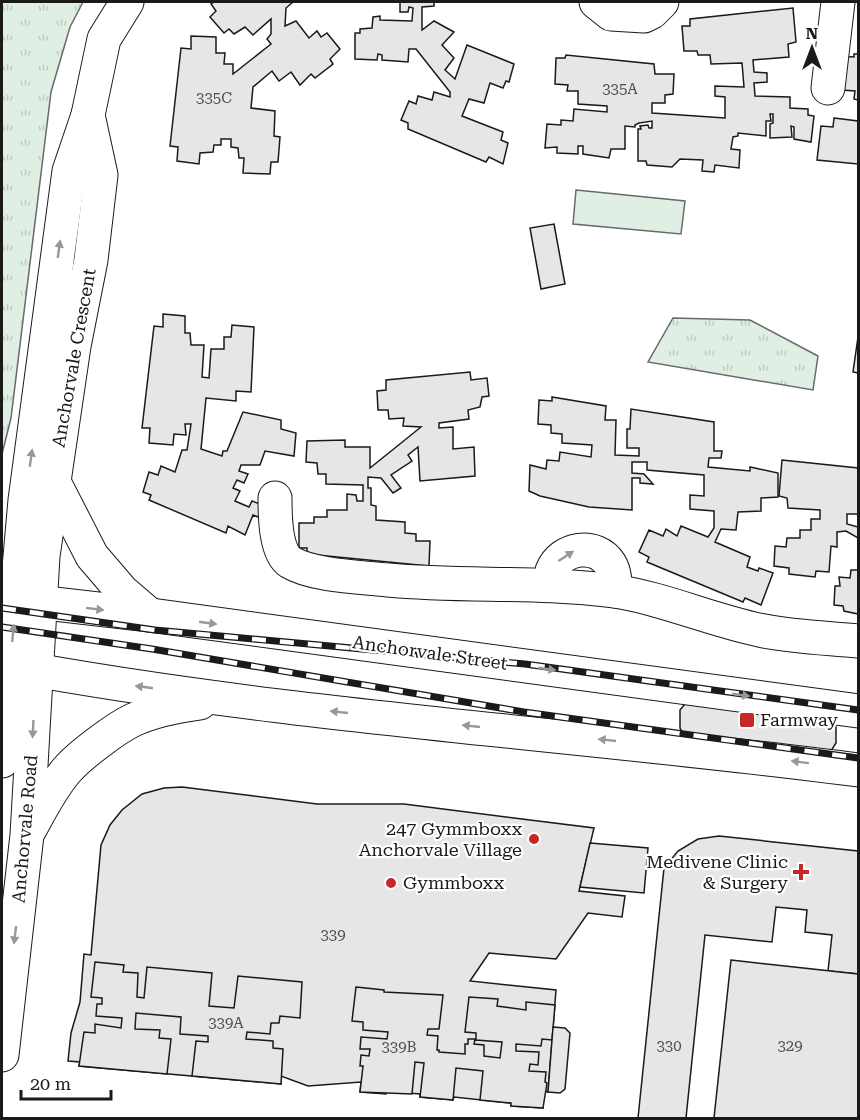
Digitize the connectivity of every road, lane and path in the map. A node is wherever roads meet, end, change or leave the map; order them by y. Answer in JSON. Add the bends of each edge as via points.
{"nodes":[{"id":1,"x":127,"y":2,"type":"edge"},
{"id":2,"x":596,"y":2,"type":"edge"},
{"id":3,"x":663,"y":2,"type":"edge"},
{"id":4,"x":838,"y":2,"type":"edge"},
{"id":5,"x":828,"y":88,"type":"dead end"},
{"id":6,"x":88,"y":115,"type":"junction"},
{"id":7,"x":53,"y":480,"type":"junction"},
{"id":8,"x":275,"y":498,"type":"dead end"},
{"id":9,"x":25,"y":500,"type":"junction"},
{"id":10,"x":2,"y":525,"type":"edge"},
{"id":11,"x":19,"y":600,"type":"edge"},
{"id":12,"x":150,"y":615,"type":"junction"},
{"id":13,"x":858,"y":641,"type":"edge"},
{"id":14,"x":16,"y":667,"type":"edge"},
{"id":15,"x":223,"y":699,"type":"junction"},
{"id":16,"x":858,"y":711,"type":"edge"},
{"id":17,"x":2,"y":761,"type":"edge"},
{"id":18,"x":858,"y":770,"type":"edge"},
{"id":19,"x":27,"y":835,"type":"junction"},
{"id":20,"x":2,"y":1055,"type":"edge"}],
"edges":[{"from":1,"to":6,"type":"street","name":"Anchorvale Crescent","via":[[104,39]]},
{"from":2,"to":3,"type":"street","via":[[611,15],[644,16]]},
{"from":4,"to":5,"type":"street"},
{"from":6,"to":7,"type":"street","name":"Anchorvale Crescent","via":[[101,175],[91,260]]},
{"from":9,"to":6,"type":"street","name":"Anchorvale Crescent","one_way":true,"via":[[69,171]]},
{"from":7,"to":11,"type":"street","name":"Anchorvale Crescent","via":[[43,556]]},
{"from":7,"to":12,"type":"street","via":[[92,556],[122,591]]},
{"from":8,"to":13,"type":"street","via":[[281,552],[288,561],[305,568],[417,583],[550,585],[559,559],[571,551],[585,549],[599,553],[610,563],[615,591],[764,631]]},
{"from":9,"to":10,"type":"street"},
{"from":9,"to":11,"type":"street","name":"Anchorvale Crescent"},
{"from":11,"to":12,"type":"street","name":"Anchorvale Street","one_way":true},
{"from":11,"to":14,"type":"street","name":"Anchorvale Road"},
{"from":12,"to":16,"type":"street","name":"Anchorvale Street","one_way":true},
{"from":15,"to":14,"type":"street","one_way":true},
{"from":14,"to":17,"type":"street","name":"Anchorvale Road"},
{"from":14,"to":19,"type":"street","name":"Anchorvale Road","one_way":true},
{"from":18,"to":15,"type":"street","one_way":true,"via":[[725,752]]},
{"from":15,"to":19,"type":"street","via":[[178,706],[132,720],[67,770]]},
{"from":19,"to":20,"type":"street","name":"Anchorvale Road","one_way":true}]}
